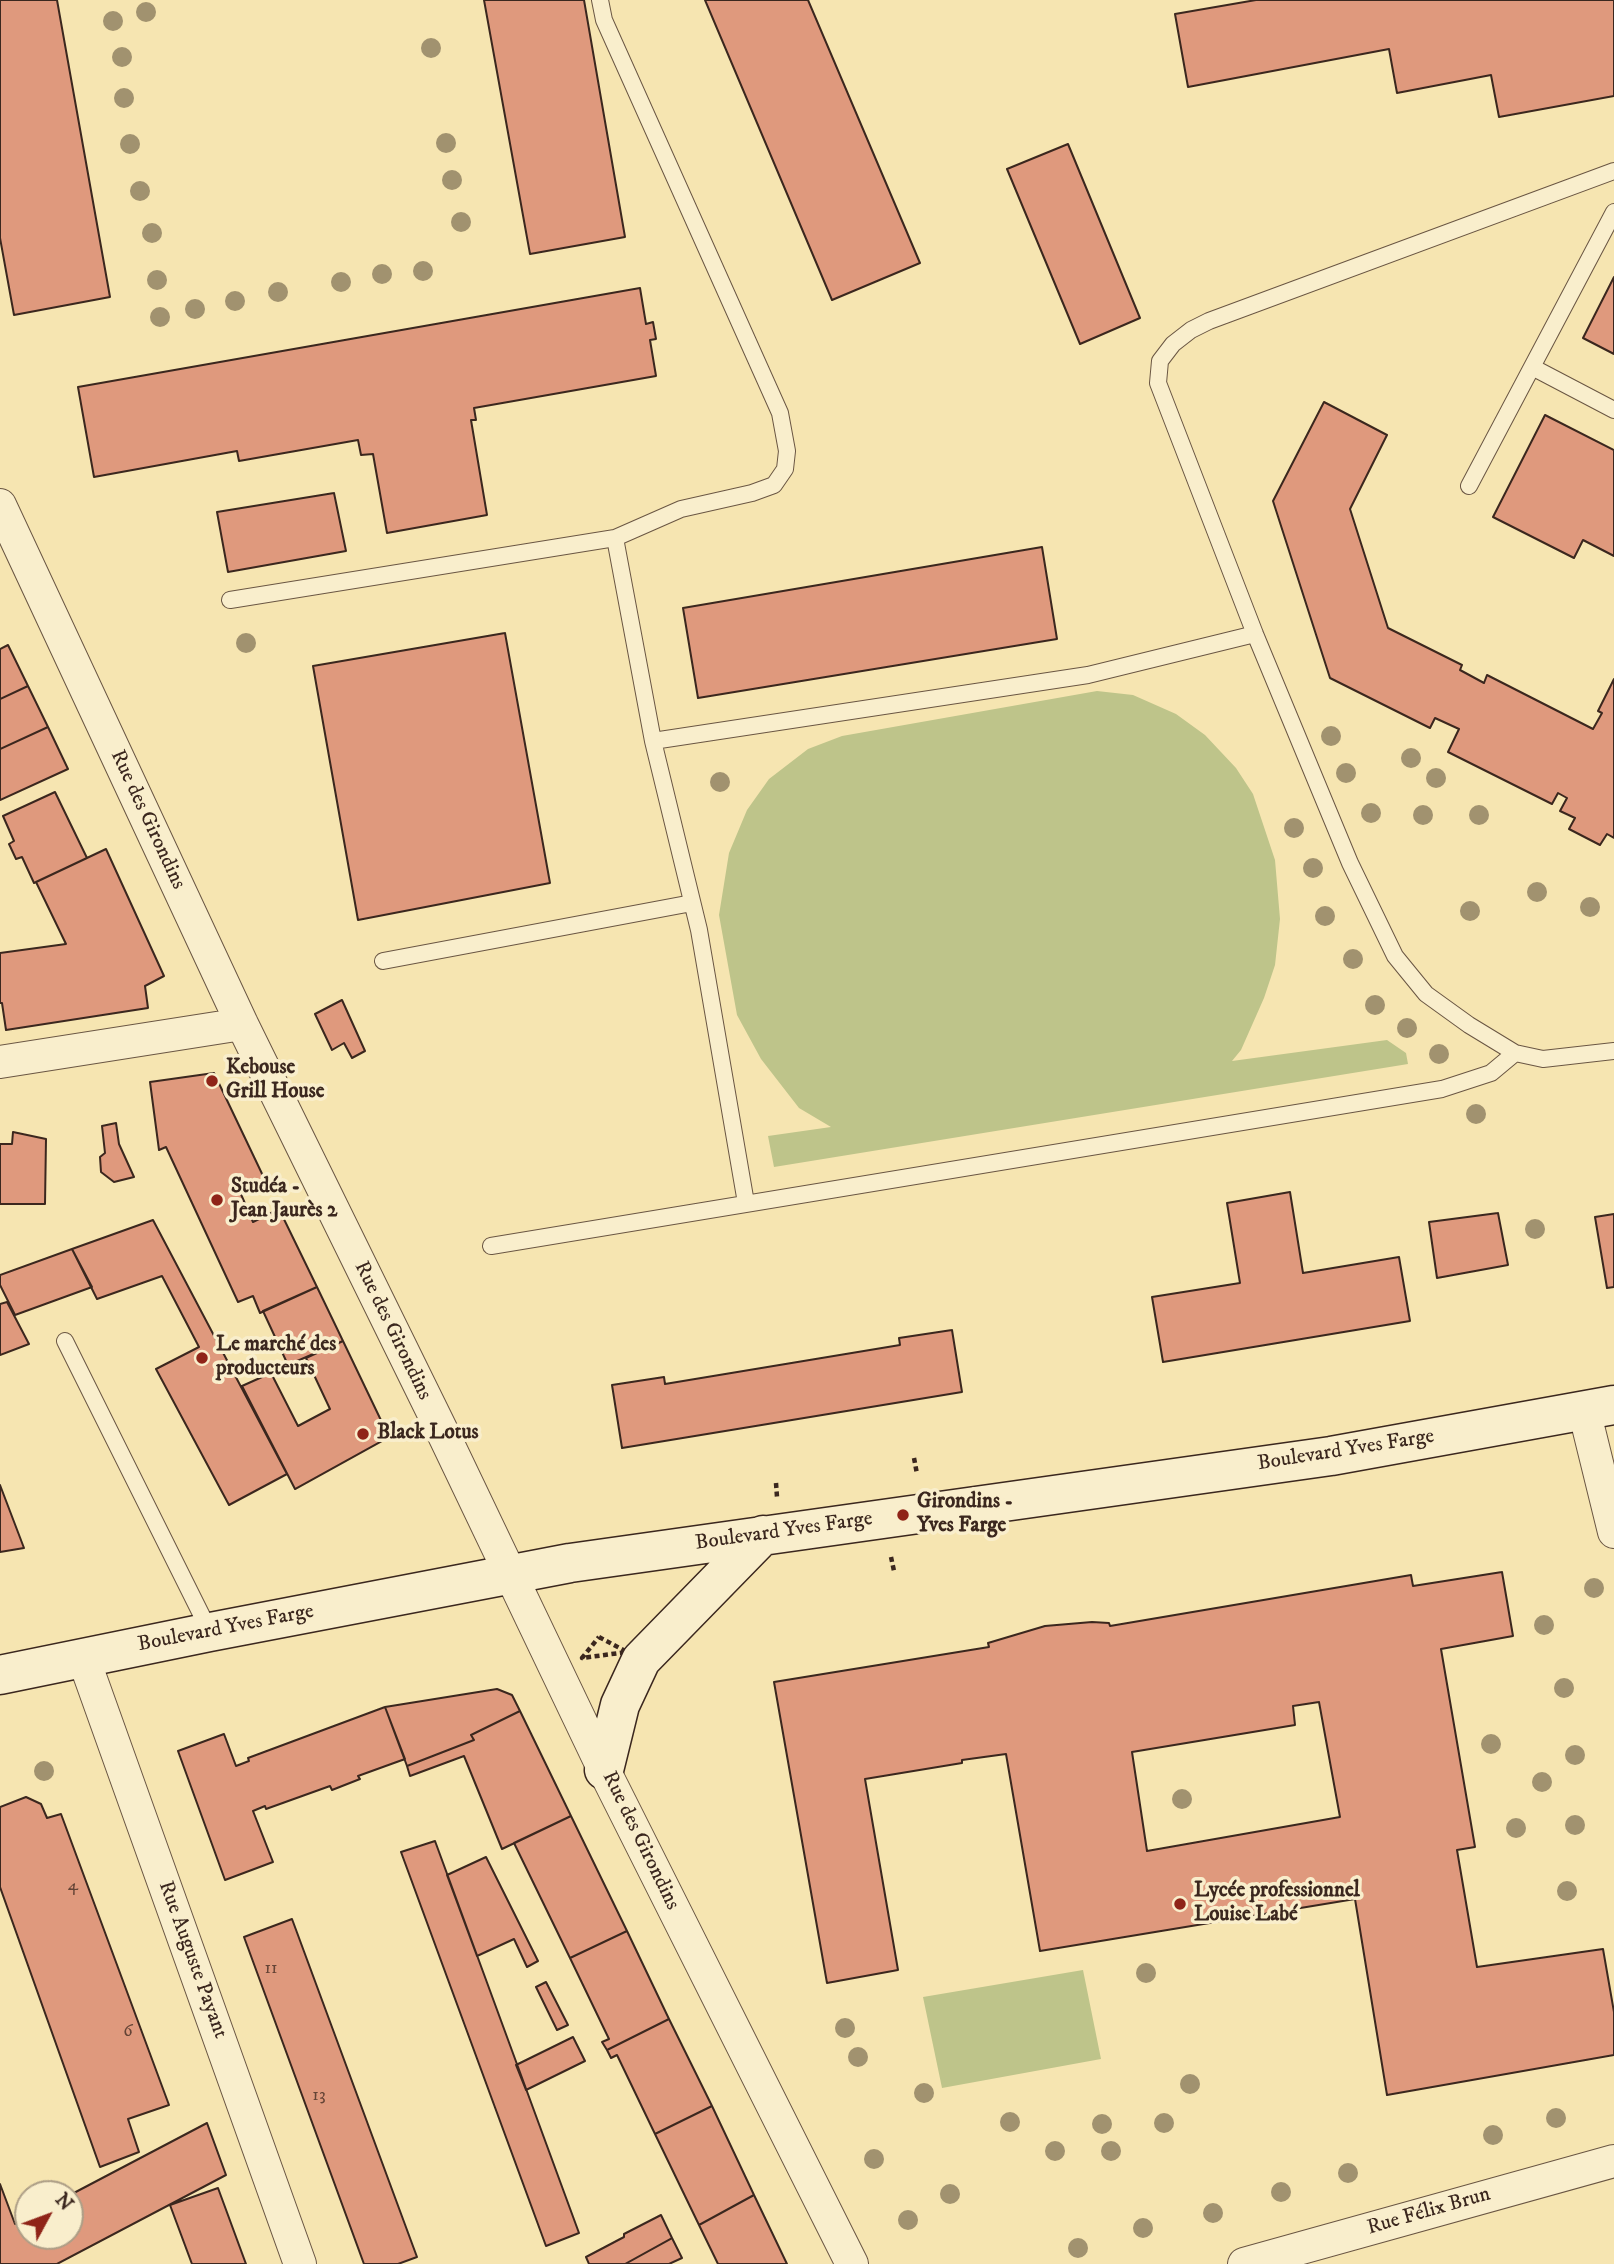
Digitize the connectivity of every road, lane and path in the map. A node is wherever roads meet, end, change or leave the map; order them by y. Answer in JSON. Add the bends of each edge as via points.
{"nodes":[{"id":1,"x":600,"y":0,"type":"edge"},
{"id":2,"x":1614,"y":171,"type":"edge"},
{"id":3,"x":1614,"y":212,"type":"edge"},
{"id":4,"x":1532,"y":367,"type":"junction"},
{"id":5,"x":1614,"y":410,"type":"edge"},
{"id":6,"x":1469,"y":486,"type":"dead end"},
{"id":7,"x":0,"y":505,"type":"edge"},
{"id":8,"x":615,"y":538,"type":"junction"},
{"id":9,"x":230,"y":600,"type":"dead end"},
{"id":10,"x":1255,"y":634,"type":"junction"},
{"id":11,"x":653,"y":741,"type":"junction"},
{"id":12,"x":692,"y":903,"type":"junction"},
{"id":13,"x":383,"y":961,"type":"dead end"},
{"id":14,"x":242,"y":1024,"type":"junction"},
{"id":15,"x":1614,"y":1051,"type":"edge"},
{"id":16,"x":1515,"y":1053,"type":"junction"},
{"id":17,"x":0,"y":1062,"type":"edge"},
{"id":18,"x":746,"y":1203,"type":"junction"},
{"id":19,"x":491,"y":1246,"type":"dead end"},
{"id":20,"x":65,"y":1340,"type":"dead end"},
{"id":21,"x":1599,"y":1407,"type":"edge"},
{"id":22,"x":1614,"y":1532,"type":"edge"},
{"id":23,"x":763,"y":1535,"type":"junction"},
{"id":24,"x":510,"y":1573,"type":"junction"},
{"id":25,"x":210,"y":1632,"type":"junction"},
{"id":26,"x":83,"y":1657,"type":"junction"},
{"id":27,"x":0,"y":1675,"type":"edge"},
{"id":28,"x":604,"y":1770,"type":"junction"},
{"id":29,"x":1614,"y":2161,"type":"edge"},
{"id":30,"x":300,"y":2264,"type":"edge"},
{"id":31,"x":852,"y":2264,"type":"edge"},
{"id":32,"x":1244,"y":2264,"type":"edge"}],
"edges":[{"from":1,"to":8,"type":"lane","via":[[604,20],[780,413],[787,451],[785,469],[774,485],[681,509]]},
{"from":2,"to":10,"type":"lane","via":[[1209,321],[1173,344],[1160,361],[1158,383]]},
{"from":3,"to":4,"type":"lane"},
{"from":4,"to":5,"type":"lane"},
{"from":4,"to":6,"type":"lane"},
{"from":7,"to":14,"type":"street","name":"Rue des Girondins"},
{"from":8,"to":9,"type":"lane"},
{"from":8,"to":11,"type":"lane"},
{"from":10,"to":11,"type":"lane","via":[[1088,675]]},
{"from":10,"to":16,"type":"lane","via":[[1350,863],[1395,956],[1426,994]]},
{"from":11,"to":12,"type":"lane"},
{"from":12,"to":13,"type":"lane"},
{"from":12,"to":18,"type":"lane"},
{"from":14,"to":17,"type":"street"},
{"from":14,"to":24,"type":"street","name":"Rue des Girondins"},
{"from":15,"to":16,"type":"lane","via":[[1543,1059]]},
{"from":16,"to":18,"type":"lane","via":[[1491,1073],[1442,1089]]},
{"from":18,"to":19,"type":"lane"},
{"from":20,"to":25,"type":"lane"},
{"from":21,"to":22,"type":"street"},
{"from":21,"to":23,"type":"street","name":"Boulevard Yves Farge","via":[[1331,1456]]},
{"from":23,"to":24,"type":"street","name":"Boulevard Yves Farge"},
{"from":23,"to":28,"type":"street","via":[[641,1660],[620,1704]]},
{"from":24,"to":25,"type":"street","name":"Boulevard Yves Farge"},
{"from":24,"to":28,"type":"street","name":"Rue des Girondins"},
{"from":25,"to":26,"type":"street","name":"Boulevard Yves Farge"},
{"from":26,"to":27,"type":"street","name":"Boulevard Yves Farge"},
{"from":26,"to":30,"type":"street","name":"Rue Auguste Payant"},
{"from":28,"to":31,"type":"street","name":"Rue des Girondins"},
{"from":29,"to":32,"type":"street","name":"Rue Félix Brun"}]}
